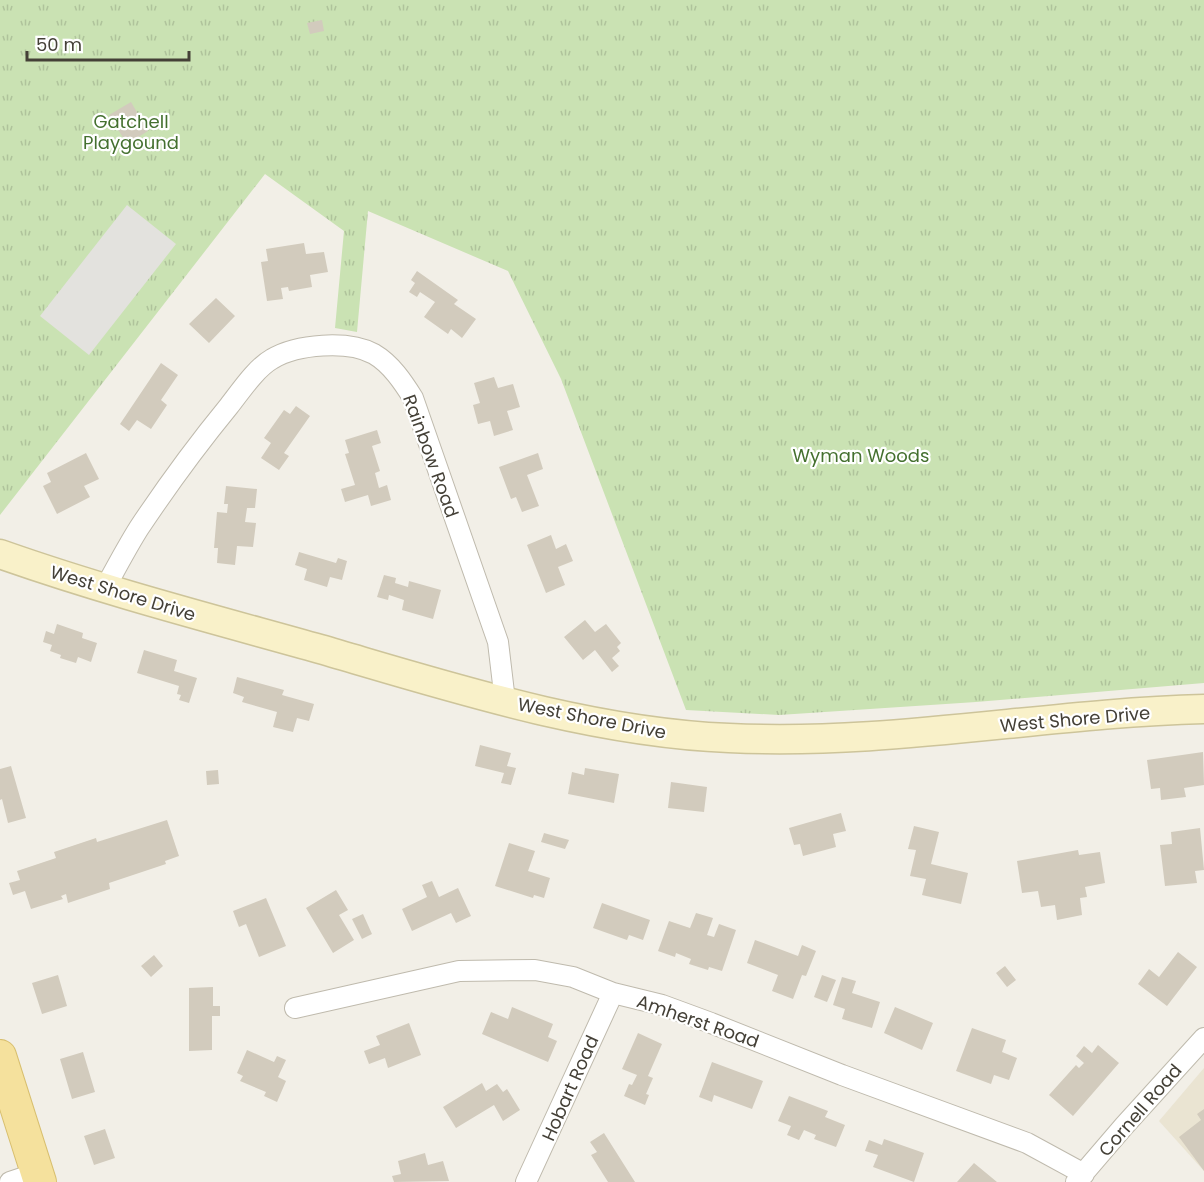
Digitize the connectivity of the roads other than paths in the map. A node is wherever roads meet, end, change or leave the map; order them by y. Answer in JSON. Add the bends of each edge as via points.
{"nodes":[{"id":1,"x":0,"y":554,"type":"edge"},
{"id":2,"x":105,"y":588,"type":"junction"},
{"id":3,"x":505,"y":701,"type":"junction"},
{"id":4,"x":1204,"y":709,"type":"edge"},
{"id":5,"x":613,"y":993,"type":"junction"},
{"id":6,"x":295,"y":1008,"type":"dead end"},
{"id":7,"x":1204,"y":1038,"type":"edge"},
{"id":8,"x":0,"y":1056,"type":"edge"},
{"id":9,"x":1080,"y":1178,"type":"edge"},
{"id":10,"x":29,"y":1179,"type":"edge"},
{"id":11,"x":526,"y":1182,"type":"edge"}],
"edges":[{"from":1,"to":2,"type":"main road","name":"West Shore Drive"},
{"from":2,"to":3,"type":"main road","name":"West Shore Drive"},
{"from":2,"to":3,"type":"street","name":"Rainbow Road","via":[[139,529],[193,450],[271,359],[302,348],[350,346],[374,354],[403,381],[413,398],[498,642]]},
{"from":3,"to":4,"type":"main road","name":"West Shore Drive","via":[[669,734],[775,740],[874,736]]},
{"from":5,"to":6,"type":"street","name":"Amherst Road","via":[[573,977],[535,970],[459,970]]},
{"from":5,"to":9,"type":"street","name":"Amherst Road","via":[[672,1008],[1027,1143]]},
{"from":5,"to":11,"type":"street","name":"Hobart Road"},
{"from":7,"to":9,"type":"street","name":"Cornell Road"},
{"from":8,"to":10,"type":"main road"}]}
